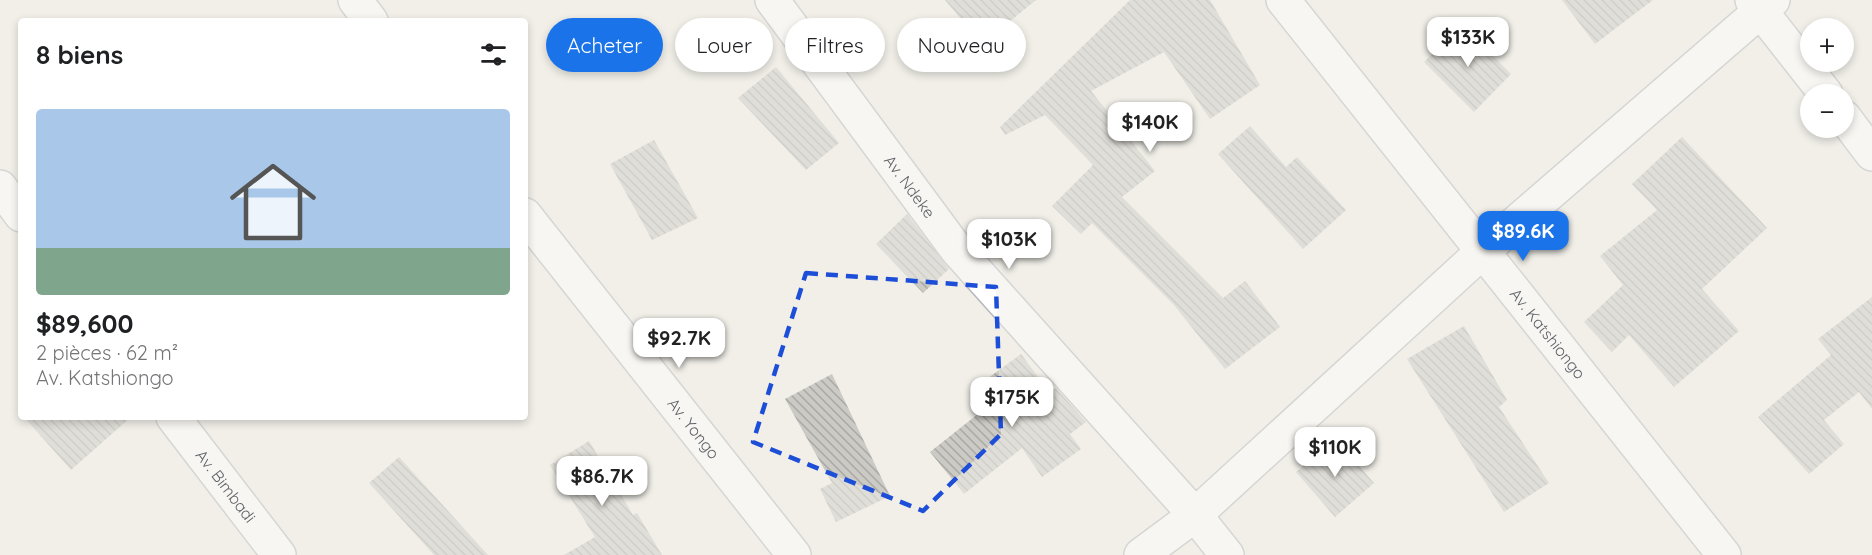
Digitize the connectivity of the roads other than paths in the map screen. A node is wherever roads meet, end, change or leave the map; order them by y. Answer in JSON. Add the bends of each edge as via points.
{"nodes":[{"id":1,"x":355,"y":0,"type":"edge"},
{"id":2,"x":772,"y":0,"type":"edge"},
{"id":3,"x":1283,"y":0,"type":"edge"},
{"id":4,"x":1761,"y":3,"type":"edge"},
{"id":5,"x":369,"y":18,"type":"edge"},
{"id":6,"x":1819,"y":84,"type":"edge"},
{"id":7,"x":1854,"y":130,"type":"edge"},
{"id":8,"x":1872,"y":154,"type":"edge"},
{"id":9,"x":0,"y":187,"type":"edge"},
{"id":10,"x":18,"y":211,"type":"edge"},
{"id":11,"x":528,"y":219,"type":"edge"},
{"id":12,"x":1482,"y":252,"type":"junction"},
{"id":13,"x":174,"y":420,"type":"edge"},
{"id":14,"x":1195,"y":515,"type":"junction"},
{"id":15,"x":279,"y":555,"type":"edge"},
{"id":16,"x":794,"y":555,"type":"edge"},
{"id":17,"x":1141,"y":555,"type":"edge"},
{"id":18,"x":1227,"y":555,"type":"edge"},
{"id":19,"x":1724,"y":555,"type":"edge"}],
"edges":[{"from":1,"to":5,"type":"street"},
{"from":2,"to":14,"type":"street","name":"Av. Ndeke","via":[[957,250]]},
{"from":3,"to":12,"type":"street","name":"Av. Katshiongo"},
{"from":4,"to":6,"type":"street"},
{"from":4,"to":12,"type":"street"},
{"from":7,"to":8,"type":"street"},
{"from":9,"to":10,"type":"street"},
{"from":11,"to":16,"type":"street","name":"Av. Yongo"},
{"from":12,"to":14,"type":"street"},
{"from":12,"to":19,"type":"street","name":"Av. Katshiongo"},
{"from":13,"to":15,"type":"street","name":"Av. Bimbadi"},
{"from":14,"to":17,"type":"street"},
{"from":14,"to":18,"type":"street","name":"Av. Ndeke"}]}
